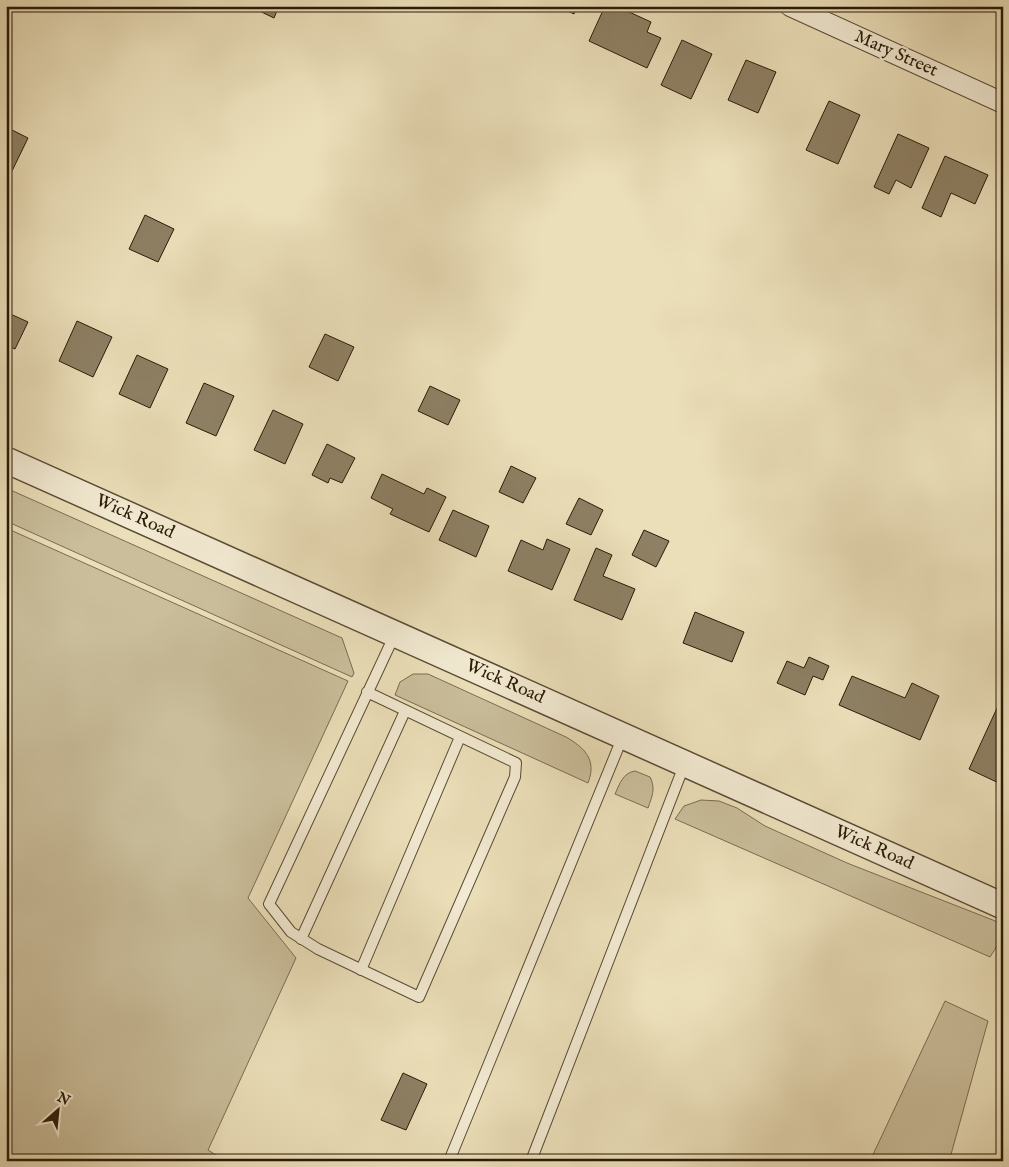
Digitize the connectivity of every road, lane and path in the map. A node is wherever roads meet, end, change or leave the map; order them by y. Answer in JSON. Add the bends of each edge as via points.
{"nodes":[{"id":1,"x":790,"y":6,"type":"edge"},
{"id":2,"x":1003,"y":103,"type":"edge"},
{"id":3,"x":6,"y":460,"type":"edge"},
{"id":4,"x":395,"y":633,"type":"junction"},
{"id":5,"x":368,"y":692,"type":"junction"},
{"id":6,"x":405,"y":710,"type":"junction"},
{"id":7,"x":623,"y":735,"type":"junction"},
{"id":8,"x":460,"y":737,"type":"junction"},
{"id":9,"x":686,"y":763,"type":"junction"},
{"id":10,"x":1003,"y":906,"type":"edge"},
{"id":11,"x":301,"y":939,"type":"junction"},
{"id":12,"x":361,"y":970,"type":"junction"},
{"id":13,"x":449,"y":1161,"type":"edge"},
{"id":14,"x":531,"y":1161,"type":"edge"}],
"edges":[{"from":1,"to":2,"type":"street","name":"Mary Street"},
{"from":3,"to":4,"type":"street","name":"Wick Road"},
{"from":4,"to":5,"type":"lane"},
{"from":4,"to":7,"type":"street","name":"Wick Road"},
{"from":5,"to":6,"type":"lane"},
{"from":5,"to":11,"type":"lane","via":[[268,904]]},
{"from":6,"to":8,"type":"lane"},
{"from":6,"to":11,"type":"lane"},
{"from":7,"to":9,"type":"street","name":"Wick Road"},
{"from":7,"to":13,"type":"lane"},
{"from":8,"to":12,"type":"lane"},
{"from":8,"to":12,"type":"lane","via":[[516,763],[515,777],[419,997]]},
{"from":9,"to":10,"type":"street","name":"Wick Road"},
{"from":9,"to":14,"type":"lane"},
{"from":11,"to":12,"type":"lane"}]}
